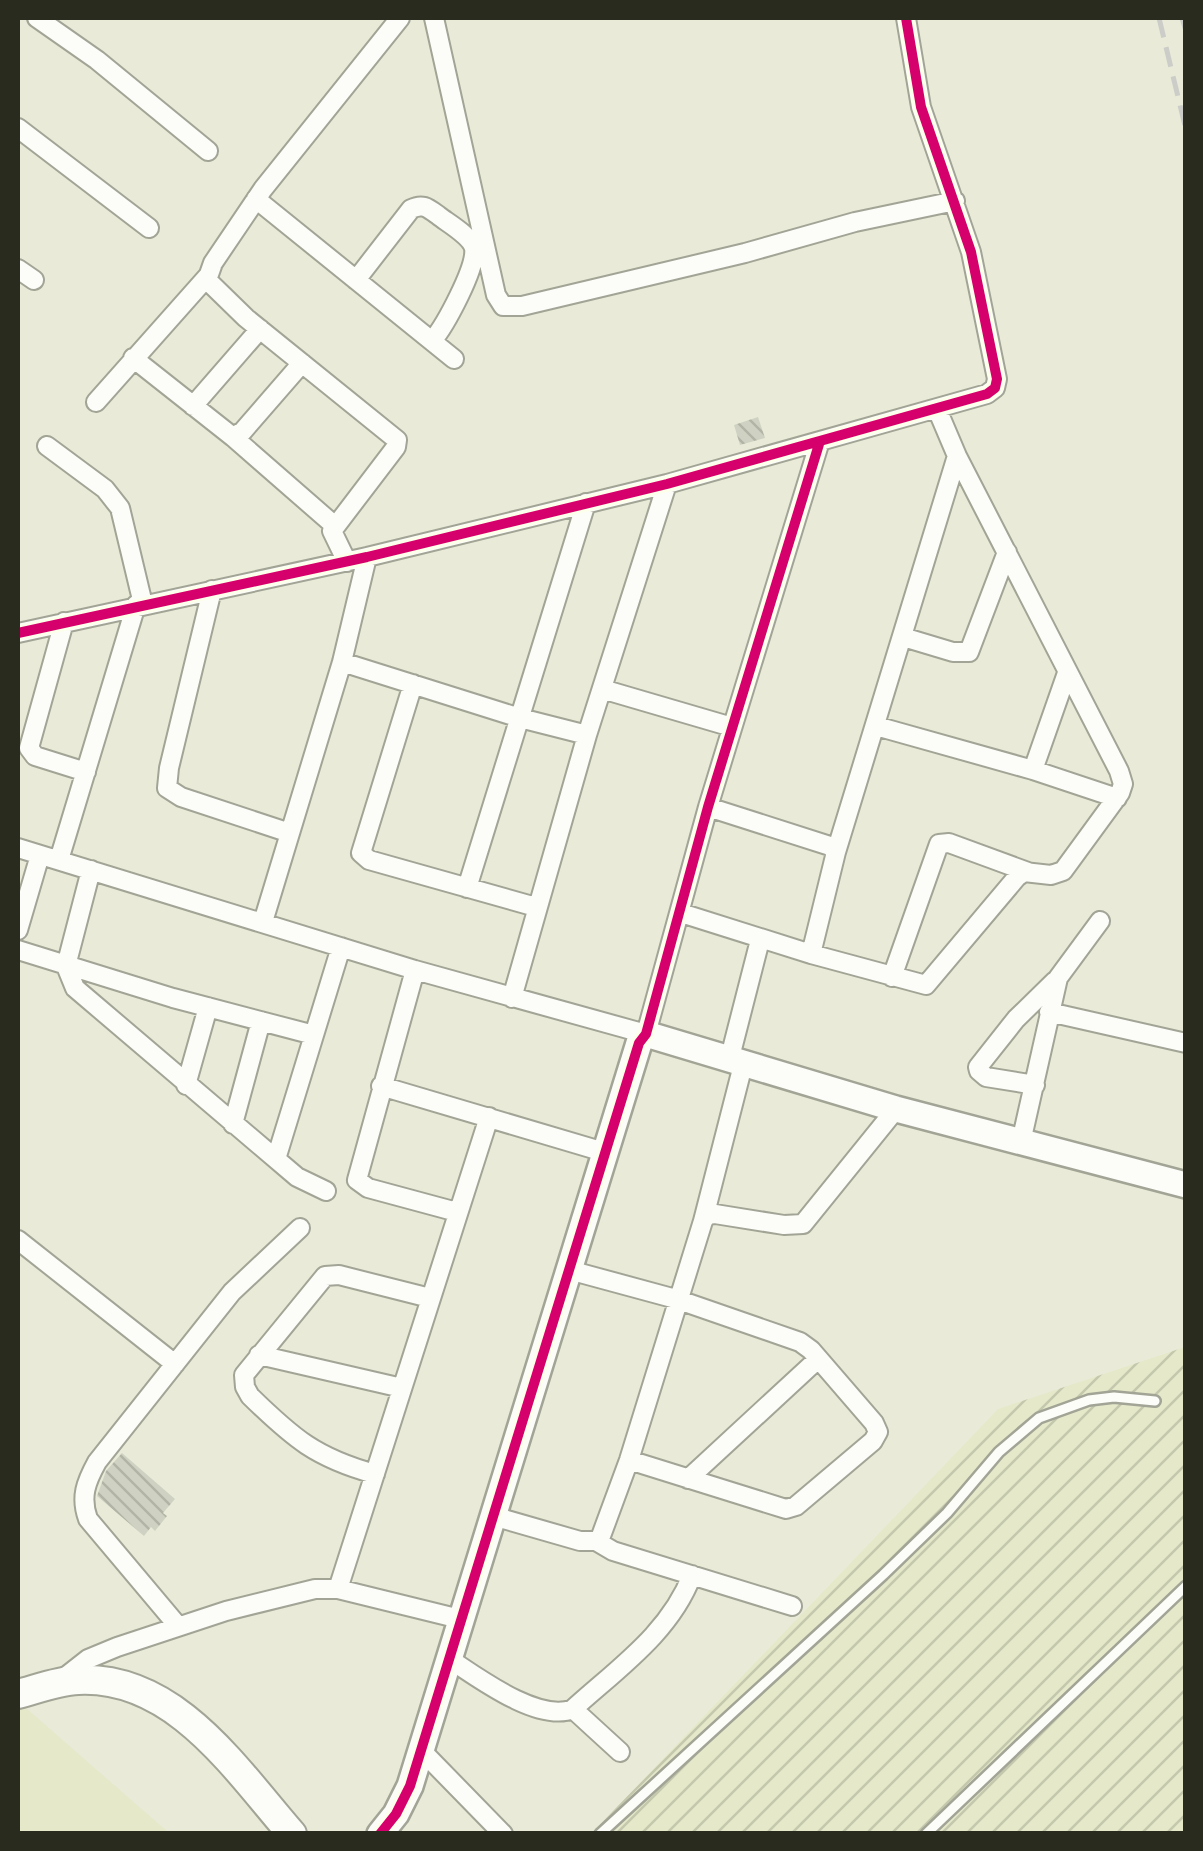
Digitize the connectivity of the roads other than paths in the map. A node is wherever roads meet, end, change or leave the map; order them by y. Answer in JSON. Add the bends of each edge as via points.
{"nodes":[{"id":1,"x":37,"y":18,"type":"edge"},
{"id":2,"x":400,"y":18,"type":"edge"},
{"id":3,"x":434,"y":18,"type":"edge"},
{"id":4,"x":906,"y":18,"type":"edge"},
{"id":5,"x":18,"y":128,"type":"edge"},
{"id":6,"x":208,"y":150,"type":"dead end"},
{"id":7,"x":256,"y":199,"type":"junction"},
{"id":8,"x":955,"y":201,"type":"junction"},
{"id":9,"x":149,"y":228,"type":"dead end"},
{"id":10,"x":18,"y":269,"type":"edge"},
{"id":11,"x":207,"y":277,"type":"junction"},
{"id":12,"x":34,"y":280,"type":"dead end"},
{"id":13,"x":356,"y":280,"type":"junction"},
{"id":14,"x":260,"y":329,"type":"junction"},
{"id":15,"x":432,"y":342,"type":"junction"},
{"id":16,"x":133,"y":358,"type":"junction"},
{"id":17,"x":454,"y":358,"type":"dead end"},
{"id":18,"x":302,"y":363,"type":"junction"},
{"id":19,"x":96,"y":402,"type":"dead end"},
{"id":20,"x":193,"y":406,"type":"junction"},
{"id":21,"x":937,"y":409,"type":"junction"},
{"id":22,"x":233,"y":436,"type":"junction"},
{"id":23,"x":820,"y":441,"type":"junction"},
{"id":24,"x":47,"y":446,"type":"dead end"},
{"id":25,"x":957,"y":456,"type":"junction"},
{"id":26,"x":667,"y":484,"type":"junction"},
{"id":27,"x":586,"y":503,"type":"junction"},
{"id":28,"x":335,"y":526,"type":"junction"},
{"id":29,"x":1007,"y":552,"type":"junction"},
{"id":30,"x":367,"y":558,"type":"junction"},
{"id":31,"x":347,"y":562,"type":"junction"},
{"id":32,"x":212,"y":590,"type":"junction"},
{"id":33,"x":140,"y":604,"type":"junction"},
{"id":34,"x":64,"y":622,"type":"junction"},
{"id":35,"x":18,"y":633,"type":"edge"},
{"id":36,"x":902,"y":637,"type":"junction"},
{"id":37,"x":342,"y":662,"type":"junction"},
{"id":38,"x":1066,"y":673,"type":"junction"},
{"id":39,"x":413,"y":684,"type":"junction"},
{"id":40,"x":602,"y":689,"type":"junction"},
{"id":41,"x":520,"y":718,"type":"junction"},
{"id":42,"x":876,"y":726,"type":"junction"},
{"id":43,"x":732,"y":727,"type":"junction"},
{"id":44,"x":588,"y":735,"type":"junction"},
{"id":45,"x":1034,"y":770,"type":"junction"},
{"id":46,"x":86,"y":772,"type":"junction"},
{"id":47,"x":1117,"y":798,"type":"junction"},
{"id":48,"x":708,"y":808,"type":"junction"},
{"id":49,"x":290,"y":833,"type":"junction"},
{"id":50,"x":18,"y":848,"type":"edge"},
{"id":51,"x":836,"y":852,"type":"junction"},
{"id":52,"x":40,"y":854,"type":"junction"},
{"id":53,"x":59,"y":860,"type":"junction"},
{"id":54,"x":91,"y":870,"type":"junction"},
{"id":55,"x":1028,"y":872,"type":"junction"},
{"id":56,"x":467,"y":888,"type":"junction"},
{"id":57,"x":536,"y":907,"type":"junction"},
{"id":58,"x":681,"y":913,"type":"junction"},
{"id":59,"x":1100,"y":921,"type":"dead end"},
{"id":60,"x":262,"y":922,"type":"junction"},
{"id":61,"x":18,"y":930,"type":"edge"},
{"id":62,"x":760,"y":940,"type":"junction"},
{"id":63,"x":340,"y":947,"type":"junction"},
{"id":64,"x":18,"y":950,"type":"edge"},
{"id":65,"x":810,"y":954,"type":"junction"},
{"id":66,"x":66,"y":966,"type":"junction"},
{"id":67,"x":415,"y":970,"type":"junction"},
{"id":68,"x":892,"y":976,"type":"junction"},
{"id":69,"x":1058,"y":978,"type":"junction"},
{"id":70,"x":512,"y":998,"type":"junction"},
{"id":71,"x":208,"y":1007,"type":"junction"},
{"id":72,"x":1050,"y":1012,"type":"junction"},
{"id":73,"x":261,"y":1021,"type":"junction"},
{"id":74,"x":646,"y":1034,"type":"junction"},
{"id":75,"x":314,"y":1035,"type":"junction"},
{"id":76,"x":1186,"y":1043,"type":"edge"},
{"id":77,"x":736,"y":1063,"type":"junction"},
{"id":78,"x":186,"y":1084,"type":"junction"},
{"id":79,"x":1035,"y":1085,"type":"junction"},
{"id":80,"x":381,"y":1086,"type":"junction"},
{"id":81,"x":896,"y":1109,"type":"junction"},
{"id":82,"x":489,"y":1117,"type":"junction"},
{"id":83,"x":233,"y":1124,"type":"junction"},
{"id":84,"x":1021,"y":1142,"type":"junction"},
{"id":85,"x":604,"y":1152,"type":"junction"},
{"id":86,"x":276,"y":1159,"type":"junction"},
{"id":87,"x":1186,"y":1184,"type":"edge"},
{"id":88,"x":326,"y":1191,"type":"dead end"},
{"id":89,"x":456,"y":1212,"type":"junction"},
{"id":90,"x":703,"y":1221,"type":"junction"},
{"id":91,"x":300,"y":1228,"type":"dead end"},
{"id":92,"x":18,"y":1240,"type":"edge"},
{"id":93,"x":569,"y":1270,"type":"junction"},
{"id":94,"x":430,"y":1298,"type":"junction"},
{"id":95,"x":676,"y":1299,"type":"junction"},
{"id":96,"x":259,"y":1355,"type":"junction"},
{"id":97,"x":818,"y":1359,"type":"junction"},
{"id":98,"x":175,"y":1364,"type":"junction"},
{"id":99,"x":402,"y":1388,"type":"junction"},
{"id":100,"x":1155,"y":1401,"type":"dead end"},
{"id":101,"x":629,"y":1460,"type":"junction"},
{"id":102,"x":375,"y":1474,"type":"junction"},
{"id":103,"x":688,"y":1479,"type":"junction"},
{"id":104,"x":494,"y":1516,"type":"junction"},
{"id":105,"x":596,"y":1541,"type":"junction"},
{"id":106,"x":692,"y":1575,"type":"junction"},
{"id":107,"x":1186,"y":1586,"type":"edge"},
{"id":108,"x":338,"y":1590,"type":"junction"},
{"id":109,"x":792,"y":1606,"type":"dead end"},
{"id":110,"x":460,"y":1619,"type":"junction"},
{"id":111,"x":178,"y":1626,"type":"junction"},
{"id":112,"x":448,"y":1658,"type":"junction"},
{"id":113,"x":56,"y":1684,"type":"junction"},
{"id":114,"x":18,"y":1694,"type":"edge"},
{"id":115,"x":573,"y":1709,"type":"junction"},
{"id":116,"x":421,"y":1750,"type":"junction"},
{"id":117,"x":620,"y":1752,"type":"dead end"},
{"id":118,"x":292,"y":1834,"type":"edge"},
{"id":119,"x":380,"y":1834,"type":"edge"},
{"id":120,"x":503,"y":1834,"type":"edge"},
{"id":121,"x":600,"y":1834,"type":"edge"},
{"id":122,"x":926,"y":1834,"type":"edge"}],
"edges":[{"from":1,"to":6,"type":"street"},
{"from":2,"to":7,"type":"street"},
{"from":3,"to":8,"type":"street","via":[[496,295],[504,306]]},
{"from":4,"to":8,"type":"street","via":[[920,107]]},
{"from":5,"to":9,"type":"street"},
{"from":7,"to":11,"type":"street"},
{"from":7,"to":13,"type":"street"},
{"from":8,"to":21,"type":"street","via":[[997,379],[987,394]]},
{"from":10,"to":12,"type":"street"},
{"from":11,"to":14,"type":"street"},
{"from":11,"to":16,"type":"street"},
{"from":13,"to":15,"type":"street"},
{"from":13,"to":15,"type":"street","via":[[417,206],[469,240],[474,252],[466,279]]},
{"from":14,"to":18,"type":"street"},
{"from":14,"to":20,"type":"street"},
{"from":15,"to":17,"type":"street"},
{"from":16,"to":19,"type":"street"},
{"from":16,"to":20,"type":"street"},
{"from":18,"to":22,"type":"street"},
{"from":18,"to":28,"type":"street","via":[[397,440]]},
{"from":20,"to":22,"type":"street"},
{"from":21,"to":23,"type":"street"},
{"from":21,"to":25,"type":"street"},
{"from":22,"to":28,"type":"street"},
{"from":23,"to":26,"type":"street"},
{"from":23,"to":43,"type":"street"},
{"from":24,"to":33,"type":"street","via":[[120,508]]},
{"from":25,"to":29,"type":"street"},
{"from":25,"to":36,"type":"street"},
{"from":26,"to":27,"type":"street"},
{"from":26,"to":40,"type":"street"},
{"from":27,"to":30,"type":"street"},
{"from":27,"to":41,"type":"street"},
{"from":28,"to":31,"type":"street","via":[[332,534]]},
{"from":29,"to":36,"type":"street","via":[[969,652]]},
{"from":29,"to":38,"type":"street"},
{"from":30,"to":31,"type":"street"},
{"from":30,"to":37,"type":"street"},
{"from":31,"to":32,"type":"street"},
{"from":32,"to":33,"type":"street"},
{"from":32,"to":49,"type":"street","via":[[167,788]]},
{"from":33,"to":34,"type":"street"},
{"from":33,"to":46,"type":"street"},
{"from":34,"to":35,"type":"street"},
{"from":34,"to":46,"type":"street","via":[[30,748]]},
{"from":36,"to":42,"type":"street"},
{"from":37,"to":39,"type":"street"},
{"from":37,"to":49,"type":"street"},
{"from":38,"to":45,"type":"street"},
{"from":38,"to":47,"type":"street","via":[[1119,772]]},
{"from":39,"to":41,"type":"street"},
{"from":39,"to":56,"type":"street","via":[[362,853]]},
{"from":40,"to":43,"type":"street"},
{"from":40,"to":44,"type":"street"},
{"from":41,"to":44,"type":"street"},
{"from":41,"to":56,"type":"street"},
{"from":42,"to":45,"type":"street"},
{"from":42,"to":51,"type":"street"},
{"from":43,"to":48,"type":"street"},
{"from":44,"to":57,"type":"street"},
{"from":45,"to":47,"type":"street"},
{"from":46,"to":53,"type":"street"},
{"from":47,"to":55,"type":"street","via":[[1063,870]]},
{"from":48,"to":51,"type":"street"},
{"from":48,"to":58,"type":"street"},
{"from":49,"to":60,"type":"street"},
{"from":50,"to":52,"type":"street"},
{"from":51,"to":65,"type":"street"},
{"from":52,"to":53,"type":"street"},
{"from":52,"to":61,"type":"street"},
{"from":53,"to":54,"type":"street"},
{"from":54,"to":60,"type":"street"},
{"from":54,"to":66,"type":"street"},
{"from":55,"to":68,"type":"street","via":[[933,980],[920,985]]},
{"from":55,"to":68,"type":"street","via":[[939,844]]},
{"from":56,"to":57,"type":"street"},
{"from":57,"to":70,"type":"street"},
{"from":58,"to":62,"type":"street"},
{"from":58,"to":74,"type":"street"},
{"from":59,"to":69,"type":"street"},
{"from":60,"to":63,"type":"street"},
{"from":62,"to":65,"type":"street"},
{"from":62,"to":77,"type":"street"},
{"from":63,"to":67,"type":"street"},
{"from":63,"to":75,"type":"street"},
{"from":64,"to":66,"type":"street"},
{"from":65,"to":68,"type":"street"},
{"from":66,"to":71,"type":"street"},
{"from":66,"to":78,"type":"street","via":[[75,988]]},
{"from":67,"to":70,"type":"street"},
{"from":67,"to":80,"type":"street"},
{"from":69,"to":72,"type":"street"},
{"from":69,"to":79,"type":"street","via":[[978,1067],[986,1077]]},
{"from":70,"to":74,"type":"street"},
{"from":71,"to":73,"type":"street"},
{"from":71,"to":78,"type":"street"},
{"from":72,"to":76,"type":"street"},
{"from":72,"to":79,"type":"street"},
{"from":73,"to":75,"type":"street"},
{"from":73,"to":83,"type":"street"},
{"from":74,"to":77,"type":"street"},
{"from":74,"to":85,"type":"street"},
{"from":75,"to":86,"type":"street"},
{"from":77,"to":81,"type":"street"},
{"from":77,"to":90,"type":"street"},
{"from":78,"to":83,"type":"street"},
{"from":79,"to":84,"type":"street"},
{"from":80,"to":82,"type":"street"},
{"from":80,"to":89,"type":"street","via":[[357,1180]]},
{"from":81,"to":84,"type":"street"},
{"from":81,"to":90,"type":"street","via":[[803,1224],[715,1214]]},
{"from":82,"to":85,"type":"street"},
{"from":82,"to":89,"type":"street"},
{"from":83,"to":86,"type":"street"},
{"from":84,"to":87,"type":"street"},
{"from":85,"to":93,"type":"street"},
{"from":86,"to":88,"type":"street"},
{"from":89,"to":94,"type":"street"},
{"from":90,"to":95,"type":"street"},
{"from":91,"to":98,"type":"street","via":[[246,1277]]},
{"from":92,"to":98,"type":"street"},
{"from":93,"to":95,"type":"street"},
{"from":93,"to":104,"type":"street"},
{"from":94,"to":96,"type":"street","via":[[325,1276]]},
{"from":94,"to":99,"type":"street"},
{"from":95,"to":97,"type":"street","via":[[778,1332]]},
{"from":95,"to":101,"type":"street"},
{"from":96,"to":99,"type":"street"},
{"from":96,"to":102,"type":"street","via":[[244,1375],[250,1396],[308,1448]]},
{"from":97,"to":103,"type":"street"},
{"from":97,"to":103,"type":"street","via":[[874,1424],[874,1441],[786,1509]]},
{"from":98,"to":111,"type":"street","via":[[97,1462],[86,1482],[84,1507]]},
{"from":99,"to":102,"type":"street"},
{"from":100,"to":121,"type":"lane","via":[[1089,1400],[1039,1418],[883,1575]]},
{"from":101,"to":103,"type":"street"},
{"from":101,"to":105,"type":"street"},
{"from":102,"to":108,"type":"street"},
{"from":104,"to":105,"type":"street"},
{"from":104,"to":110,"type":"street"},
{"from":105,"to":106,"type":"street"},
{"from":106,"to":109,"type":"street"},
{"from":106,"to":115,"type":"street","via":[[668,1622]]},
{"from":107,"to":122,"type":"lane"},
{"from":108,"to":110,"type":"street"},
{"from":108,"to":111,"type":"street","via":[[292,1592]]},
{"from":110,"to":112,"type":"street"},
{"from":111,"to":113,"type":"street","via":[[88,1659]]},
{"from":112,"to":115,"type":"street","via":[[535,1708]]},
{"from":112,"to":116,"type":"street"},
{"from":113,"to":114,"type":"main road"},
{"from":113,"to":118,"type":"main road","via":[[119,1684],[189,1719]]},
{"from":115,"to":117,"type":"street"},
{"from":116,"to":119,"type":"street","via":[[403,1802]]},
{"from":116,"to":120,"type":"street"}]}
